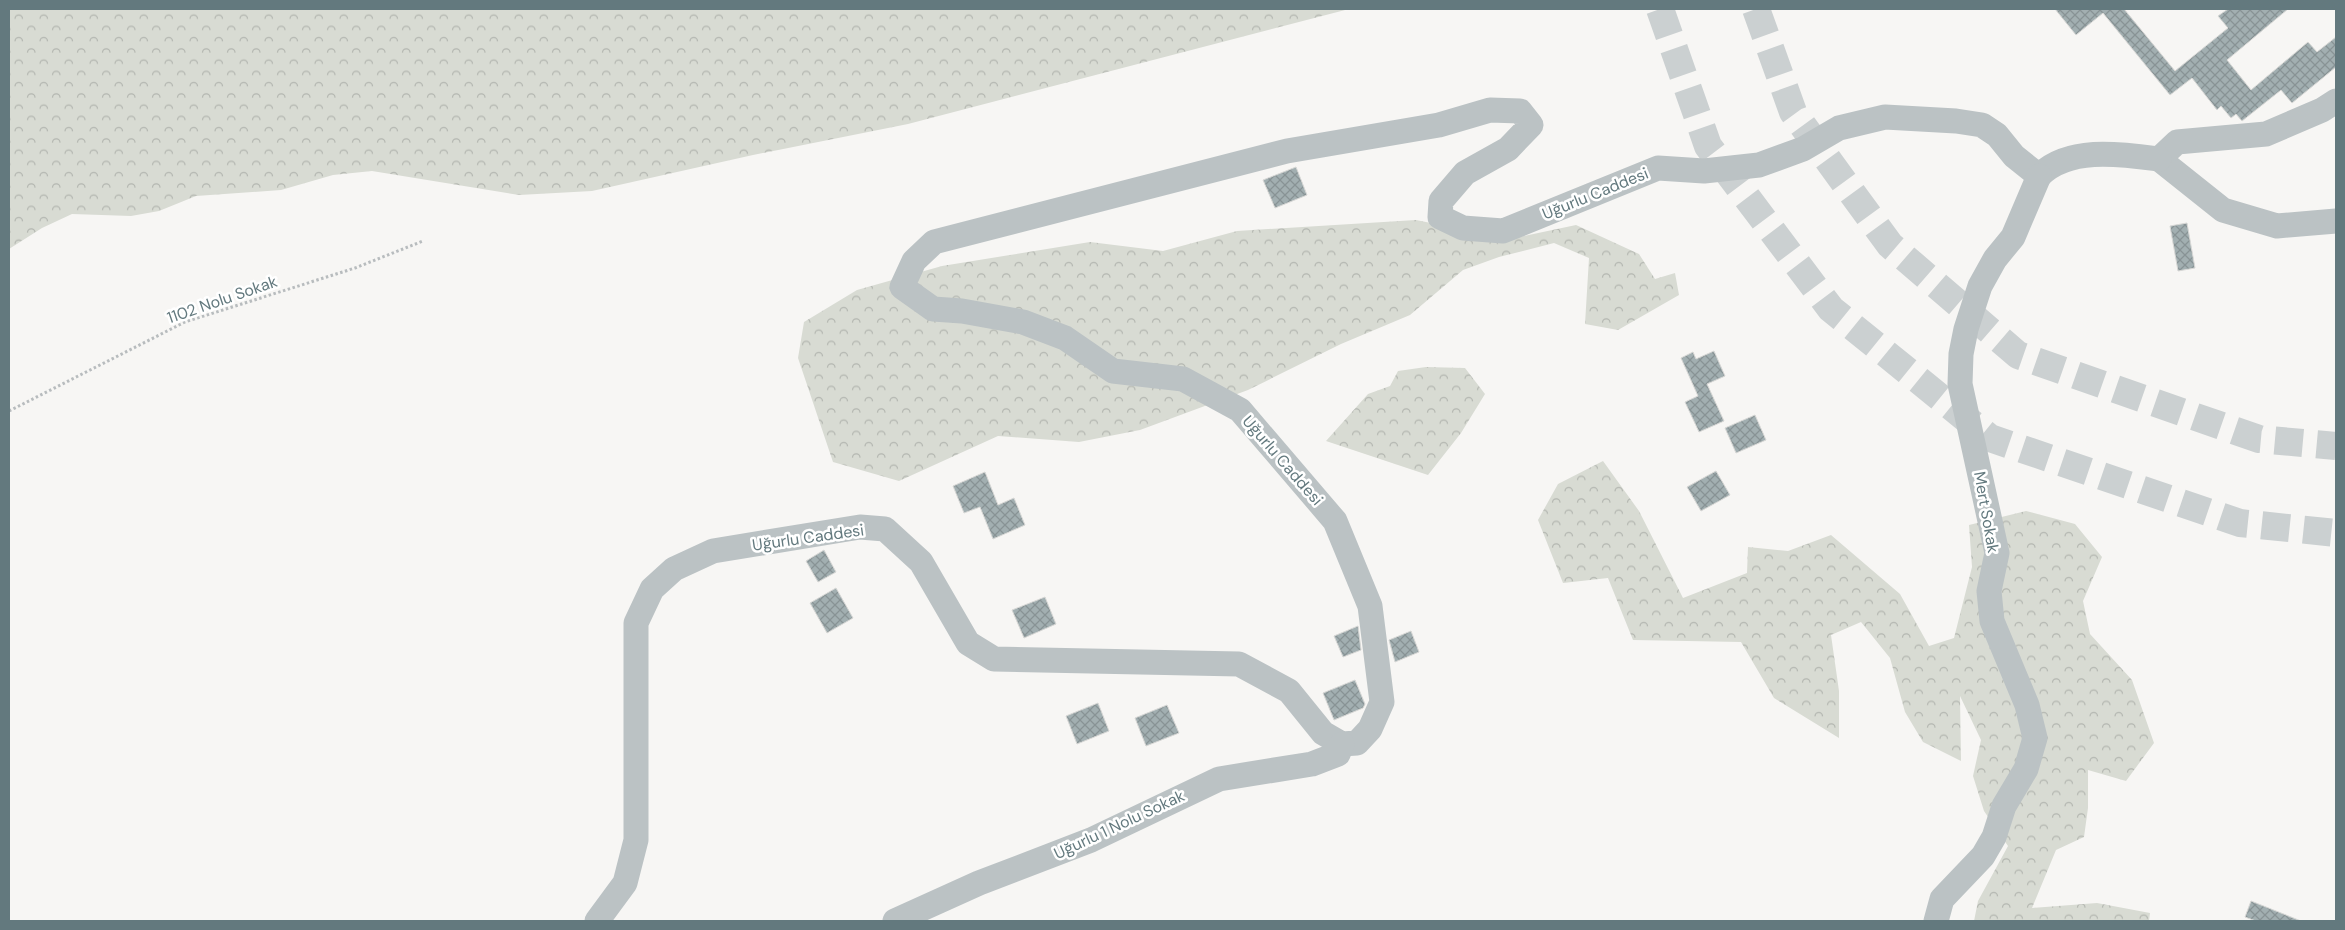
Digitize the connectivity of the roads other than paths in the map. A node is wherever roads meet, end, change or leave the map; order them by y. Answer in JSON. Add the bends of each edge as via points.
{"nodes":[{"id":1,"x":2336,"y":100,"type":"edge"},
{"id":2,"x":2159,"y":159,"type":"junction"},
{"id":3,"x":2039,"y":176,"type":"junction"},
{"id":4,"x":2336,"y":221,"type":"edge"},
{"id":5,"x":1342,"y":744,"type":"junction"},
{"id":6,"x":597,"y":921,"type":"edge"},
{"id":7,"x":895,"y":921,"type":"edge"},
{"id":8,"x":1936,"y":921,"type":"edge"}],
"edges":[{"from":1,"to":2,"type":"street","via":[[2322,110],[2266,134],[2177,142]]},
{"from":2,"to":3,"type":"street","via":[[2095,155],[2047,167]]},
{"from":2,"to":4,"type":"street","via":[[2223,210],[2277,226]]},
{"from":3,"to":5,"type":"street","name":"Uğurlu Caddesi","via":[[2014,156],[1997,135],[1982,125],[1885,117],[1839,128],[1803,148],[1759,165],[1704,171],[1658,168],[1503,231],[1463,228],[1440,217],[1441,202],[1465,173],[1508,149],[1531,125],[1520,111],[1490,110],[1439,125],[1286,152],[934,242],[914,261],[902,287],[925,304],[933,309],[1024,322],[1065,338],[1113,370],[1183,378],[1240,410],[1335,521],[1370,606],[1382,702],[1370,729],[1357,743]]},
{"from":3,"to":8,"type":"street","name":"Mert Sokak","via":[[2013,236],[1980,286],[1966,329],[1960,374],[1997,553],[1989,591],[1992,620],[2028,705],[2035,738],[2026,769],[2004,806],[1994,837],[1983,856],[1942,899]]},
{"from":5,"to":6,"type":"street","name":"Uğurlu Caddesi","via":[[1324,733],[1288,691],[1239,664],[994,659],[968,643],[921,562],[885,529],[860,527],[713,552],[674,569],[652,589],[636,623],[636,840],[625,883]]},
{"from":5,"to":7,"type":"street","name":"Uğurlu 1 Nolu Sokak","via":[[1338,754],[1312,764],[1219,779],[1091,840],[979,883]]}]}
